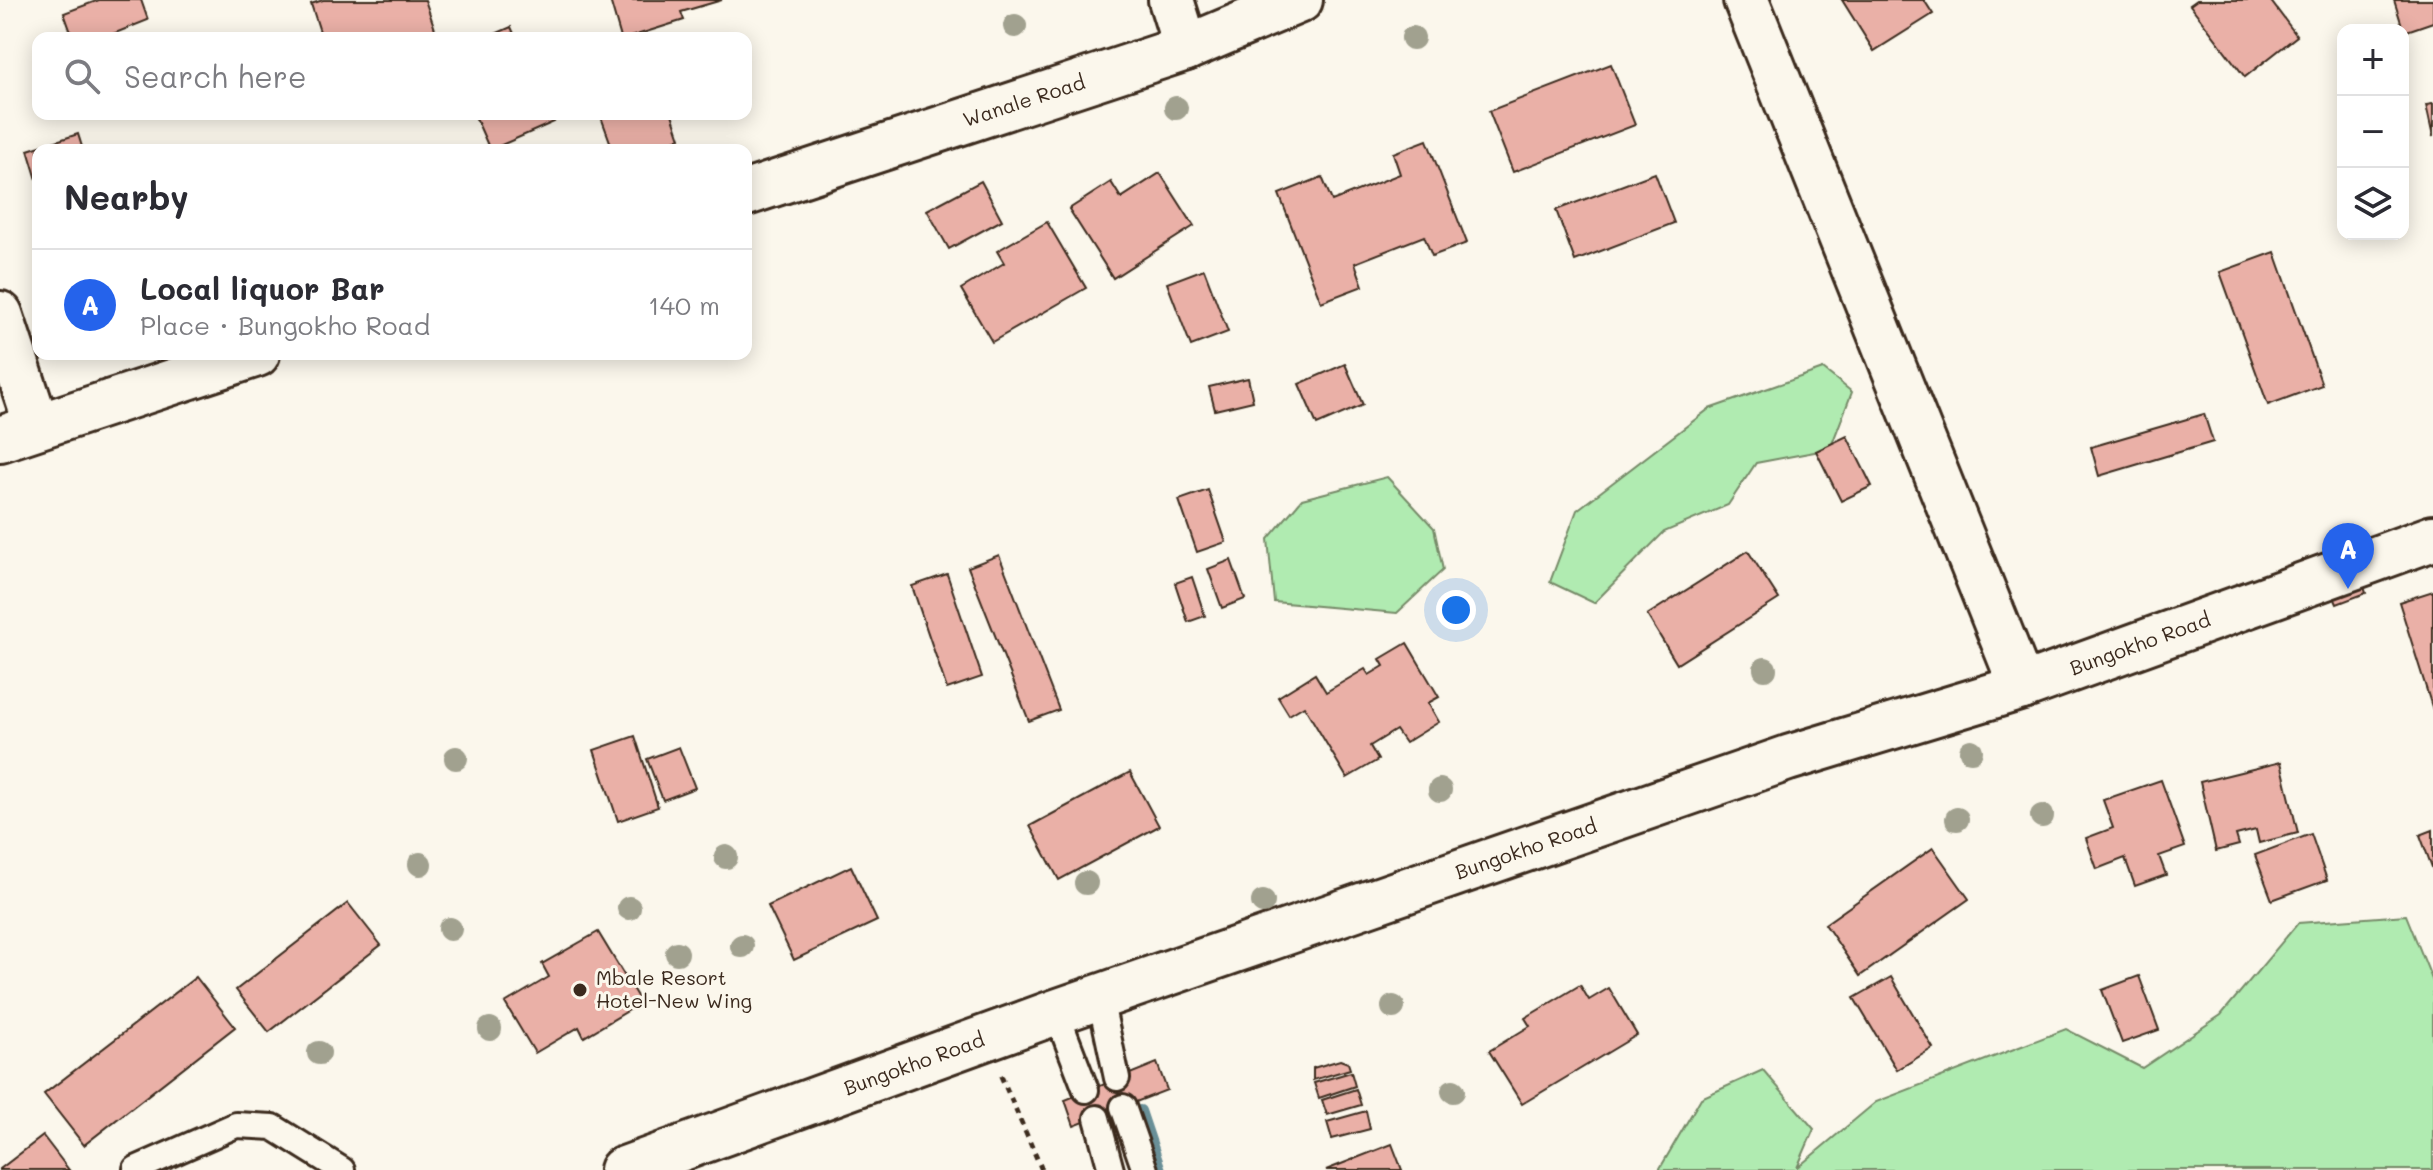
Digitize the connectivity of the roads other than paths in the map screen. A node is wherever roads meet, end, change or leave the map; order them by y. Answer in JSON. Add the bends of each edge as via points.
{"nodes":[{"id":1,"x":1171,"y":0,"type":"edge"},
{"id":2,"x":1300,"y":0,"type":"edge"},
{"id":3,"x":1746,"y":0,"type":"edge"},
{"id":4,"x":1186,"y":48,"type":"junction"},
{"id":5,"x":752,"y":191,"type":"edge"},
{"id":6,"x":0,"y":314,"type":"edge"},
{"id":7,"x":239,"y":360,"type":"edge"},
{"id":8,"x":19,"y":433,"type":"edge"},
{"id":9,"x":2433,"y":538,"type":"edge"},
{"id":10,"x":2022,"y":687,"type":"junction"},
{"id":11,"x":1100,"y":998,"type":"junction"},
{"id":12,"x":1056,"y":1012,"type":"junction"},
{"id":13,"x":1117,"y":1078,"type":"dead end"},
{"id":14,"x":1086,"y":1090,"type":"dead end"},
{"id":15,"x":1123,"y":1107,"type":"dead end"},
{"id":16,"x":1097,"y":1118,"type":"dead end"},
{"id":17,"x":136,"y":1169,"type":"edge"},
{"id":18,"x":342,"y":1170,"type":"edge"},
{"id":19,"x":622,"y":1170,"type":"edge"},
{"id":20,"x":1111,"y":1170,"type":"edge"},
{"id":21,"x":1145,"y":1170,"type":"edge"}],
"edges":[{"from":1,"to":4,"type":"street"},
{"from":2,"to":4,"type":"street","name":"Wanale Road"},
{"from":3,"to":10,"type":"street"},
{"from":4,"to":5,"type":"street","name":"Wanale Road"},
{"from":6,"to":8,"type":"street"},
{"from":7,"to":8,"type":"street"},
{"from":9,"to":10,"type":"street","name":"Bungokho Road"},
{"from":10,"to":11,"type":"street","name":"Bungokho Road","via":[[1788,758]]},
{"from":11,"to":12,"type":"street","name":"Bungokho Road"},
{"from":11,"to":13,"type":"lane"},
{"from":12,"to":14,"type":"lane"},
{"from":12,"to":19,"type":"street","name":"Bungokho Road"},
{"from":15,"to":21,"type":"lane"},
{"from":16,"to":20,"type":"lane"},
{"from":17,"to":18,"type":"lane","via":[[236,1125],[273,1127]]}]}
